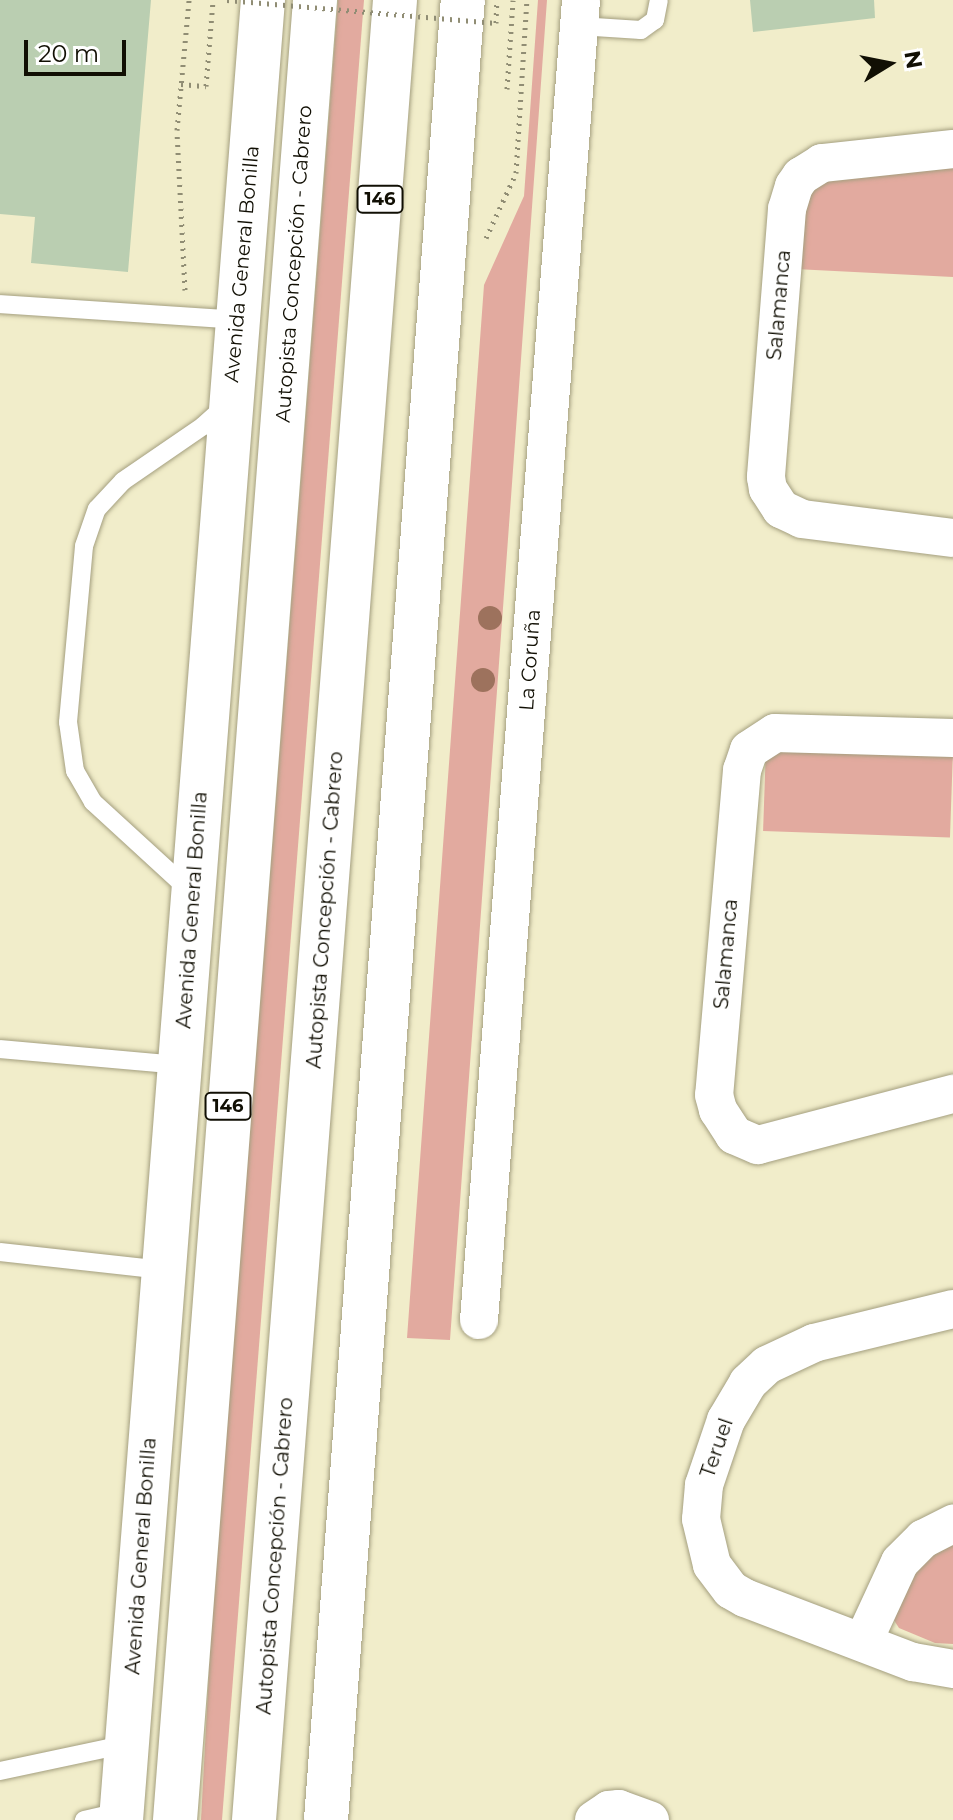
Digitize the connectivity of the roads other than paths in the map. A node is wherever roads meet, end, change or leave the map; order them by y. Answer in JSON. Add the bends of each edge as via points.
{"nodes":[{"id":1,"x":263,"y":0,"type":"edge"},
{"id":2,"x":315,"y":0,"type":"edge"},
{"id":3,"x":395,"y":0,"type":"edge"},
{"id":4,"x":463,"y":0,"type":"edge"},
{"id":5,"x":659,"y":0,"type":"edge"},
{"id":6,"x":580,"y":13,"type":"edge"},
{"id":7,"x":953,"y":149,"type":"edge"},
{"id":8,"x":0,"y":304,"type":"edge"},
{"id":9,"x":238,"y":320,"type":"junction"},
{"id":10,"x":231,"y":401,"type":"junction"},
{"id":11,"x":953,"y":538,"type":"edge"},
{"id":12,"x":953,"y":738,"type":"edge"},
{"id":13,"x":193,"y":894,"type":"junction"},
{"id":14,"x":0,"y":1049,"type":"edge"},
{"id":15,"x":180,"y":1065,"type":"junction"},
{"id":16,"x":953,"y":1094,"type":"edge"},
{"id":17,"x":0,"y":1252,"type":"edge"},
{"id":18,"x":163,"y":1270,"type":"junction"},
{"id":19,"x":953,"y":1309,"type":"edge"},
{"id":20,"x":479,"y":1320,"type":"dead end"},
{"id":21,"x":953,"y":1524,"type":"edge"},
{"id":22,"x":863,"y":1642,"type":"junction"},
{"id":23,"x":953,"y":1669,"type":"edge"},
{"id":24,"x":127,"y":1744,"type":"junction"},
{"id":25,"x":0,"y":1771,"type":"edge"},
{"id":26,"x":109,"y":1817,"type":"edge"},
{"id":27,"x":175,"y":1820,"type":"edge"},
{"id":28,"x":254,"y":1820,"type":"edge"},
{"id":29,"x":326,"y":1820,"type":"edge"},
{"id":30,"x":594,"y":1820,"type":"edge"},
{"id":31,"x":650,"y":1820,"type":"edge"}],
"edges":[{"from":1,"to":9,"type":"main road","name":"Avenida General Bonilla"},
{"from":2,"to":27,"type":"main road","name":"Autopista Concepción - Cabrero","number":"146"},
{"from":3,"to":28,"type":"main road","name":"Autopista Concepción - Cabrero","number":"146"},
{"from":4,"to":29,"type":"main road"},
{"from":5,"to":6,"type":"lane","via":[[655,20],[641,30]]},
{"from":6,"to":20,"type":"street","name":"La Coruña"},
{"from":7,"to":11,"type":"street","name":"Salamanca","via":[[822,163],[794,186],[787,209],[766,477],[781,509],[802,519]]},
{"from":8,"to":9,"type":"lane"},
{"from":9,"to":10,"type":"main road","name":"Avenida General Bonilla"},
{"from":10,"to":13,"type":"main road","name":"Avenida General Bonilla"},
{"from":10,"to":13,"type":"lane","via":[[123,481],[97,509],[84,546],[68,722],[75,771],[93,802]]},
{"from":12,"to":16,"type":"street","name":"Salamanca","via":[[775,733],[749,750],[742,770],[714,1095],[734,1135],[758,1145]]},
{"from":13,"to":15,"type":"main road","name":"Avenida General Bonilla"},
{"from":14,"to":15,"type":"lane"},
{"from":15,"to":18,"type":"main road","name":"Avenida General Bonilla"},
{"from":17,"to":18,"type":"lane"},
{"from":18,"to":24,"type":"main road","name":"Avenida General Bonilla"},
{"from":19,"to":22,"type":"street","name":"Teruel","via":[[814,1343],[767,1365],[733,1405],[704,1485],[701,1519],[706,1549],[731,1590]]},
{"from":21,"to":22,"type":"street","via":[[923,1539],[900,1562]]},
{"from":22,"to":23,"type":"street","name":"Teruel","via":[[913,1662]]},
{"from":24,"to":25,"type":"lane"},
{"from":24,"to":26,"type":"main road","name":"Avenida General Bonilla"},
{"from":30,"to":31,"type":"street","via":[[619,1809]]}]}
